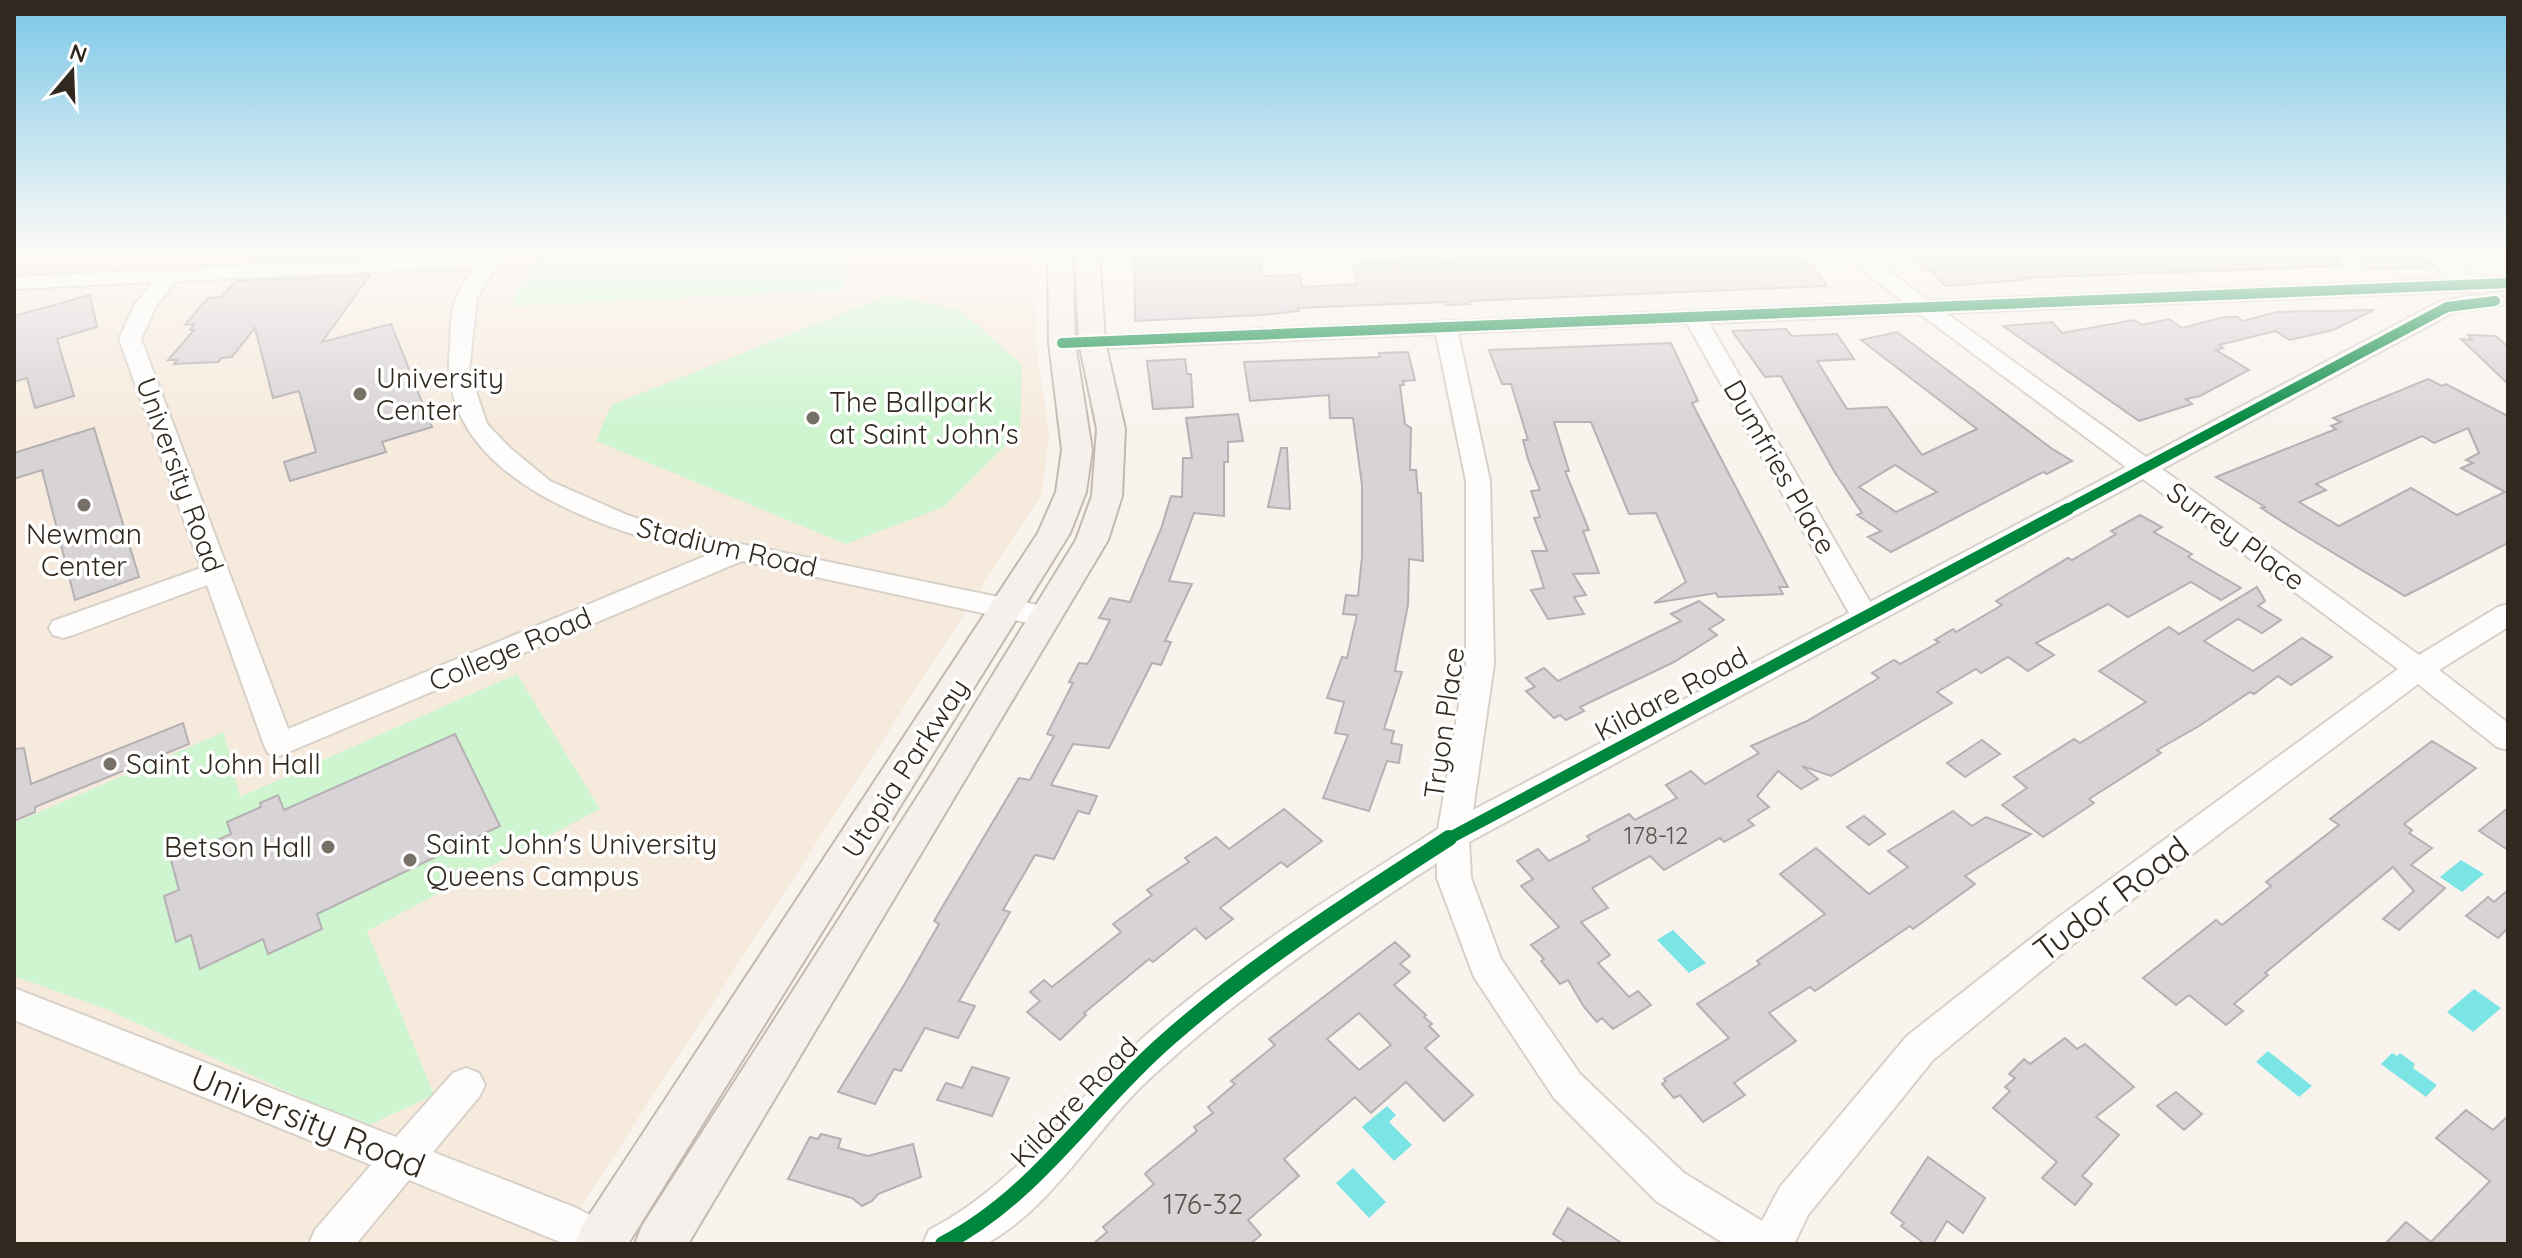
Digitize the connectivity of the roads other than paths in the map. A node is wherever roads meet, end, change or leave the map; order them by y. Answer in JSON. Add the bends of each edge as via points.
{"nodes":[{"id":1,"x":144,"y":309,"type":"edge"},
{"id":2,"x":465,"y":309,"type":"edge"},
{"id":3,"x":1071,"y":309,"type":"edge"},
{"id":4,"x":1081,"y":309,"type":"edge"},
{"id":5,"x":1880,"y":309,"type":"edge"},
{"id":6,"x":1926,"y":309,"type":"edge"},
{"id":7,"x":2420,"y":309,"type":"edge"},
{"id":8,"x":2444,"y":309,"type":"edge"},
{"id":9,"x":1694,"y":316,"type":"junction"},
{"id":10,"x":2429,"y":317,"type":"junction"},
{"id":11,"x":1446,"y":328,"type":"junction"},
{"id":12,"x":1077,"y":343,"type":"junction"},
{"id":13,"x":2145,"y":469,"type":"junction"},
{"id":14,"x":740,"y":552,"type":"junction"},
{"id":15,"x":216,"y":572,"type":"junction"},
{"id":16,"x":1007,"y":608,"type":"junction"},
{"id":17,"x":2508,"y":614,"type":"edge"},
{"id":18,"x":1047,"y":617,"type":"junction"},
{"id":19,"x":1866,"y":618,"type":"junction"},
{"id":20,"x":63,"y":628,"type":"dead end"},
{"id":21,"x":2418,"y":669,"type":"junction"},
{"id":22,"x":2508,"y":739,"type":"edge"},
{"id":23,"x":279,"y":745,"type":"joint"},
{"id":24,"x":1453,"y":836,"type":"junction"},
{"id":25,"x":14,"y":1004,"type":"edge"},
{"id":26,"x":466,"y":1085,"type":"dead end"},
{"id":27,"x":403,"y":1159,"type":"junction"},
{"id":28,"x":602,"y":1243,"type":"edge"},
{"id":29,"x":329,"y":1244,"type":"edge"},
{"id":30,"x":660,"y":1244,"type":"edge"},
{"id":31,"x":943,"y":1244,"type":"edge"},
{"id":32,"x":1762,"y":1244,"type":"edge"},
{"id":33,"x":1772,"y":1244,"type":"edge"}],
"edges":[{"from":1,"to":15,"type":"street","name":"University Road","via":[[130,339]]},
{"from":2,"to":14,"type":"street","name":"Stadium Road","via":[[458,371],[476,426],[501,453],[541,486],[618,521]]},
{"from":3,"to":12,"type":"main road","name":"Utopia Parkway"},
{"from":4,"to":12,"type":"main road","name":"Utopia Parkway"},
{"from":5,"to":9,"type":"street"},
{"from":6,"to":13,"type":"street","name":"Surrey Place"},
{"from":7,"to":10,"type":"street"},
{"from":8,"to":10,"type":"street","name":"Kildare Road"},
{"from":9,"to":11,"type":"street"},
{"from":9,"to":19,"type":"street","name":"Dumfries Place"},
{"from":10,"to":13,"type":"street","name":"Kildare Road"},
{"from":11,"to":12,"type":"street"},
{"from":11,"to":24,"type":"street","name":"Tryon Place","via":[[1478,481],[1480,664]]},
{"from":12,"to":16,"type":"main road","name":"Utopia Parkway","via":[[1077,450],[1071,492],[1054,533]]},
{"from":12,"to":18,"type":"main road","name":"Utopia Parkway","via":[[1111,429],[1107,496],[1092,540]]},
{"from":13,"to":19,"type":"street","name":"Kildare Road"},
{"from":13,"to":21,"type":"street","name":"Surrey Place"},
{"from":14,"to":16,"type":"street","name":"Stadium Road"},
{"from":14,"to":23,"type":"street","name":"College Road"},
{"from":15,"to":20,"type":"street"},
{"from":15,"to":23,"type":"street","name":"University Road"},
{"from":16,"to":18,"type":"street","name":"Stadium Road"},
{"from":16,"to":28,"type":"main road","name":"Utopia Parkway"},
{"from":17,"to":21,"type":"street","name":"Tudor Road"},
{"from":18,"to":30,"type":"main road","name":"Utopia Parkway"},
{"from":19,"to":24,"type":"street","name":"Kildare Road"},
{"from":21,"to":22,"type":"street","name":"Surrey Place"},
{"from":21,"to":33,"type":"street","name":"Tudor Road","via":[[2064,932],[1920,1048],[1794,1201]]},
{"from":24,"to":31,"type":"street","name":"Kildare Road","via":[[1305,930],[1223,992],[1129,1075],[1030,1184]]},
{"from":24,"to":32,"type":"street","name":"Tryon Place","via":[[1454,878],[1486,966],[1567,1086],[1670,1187]]},
{"from":25,"to":27,"type":"street","name":"University Road"},
{"from":26,"to":27,"type":"street"},
{"from":27,"to":28,"type":"street","name":"University Road"},
{"from":27,"to":29,"type":"street"}]}
